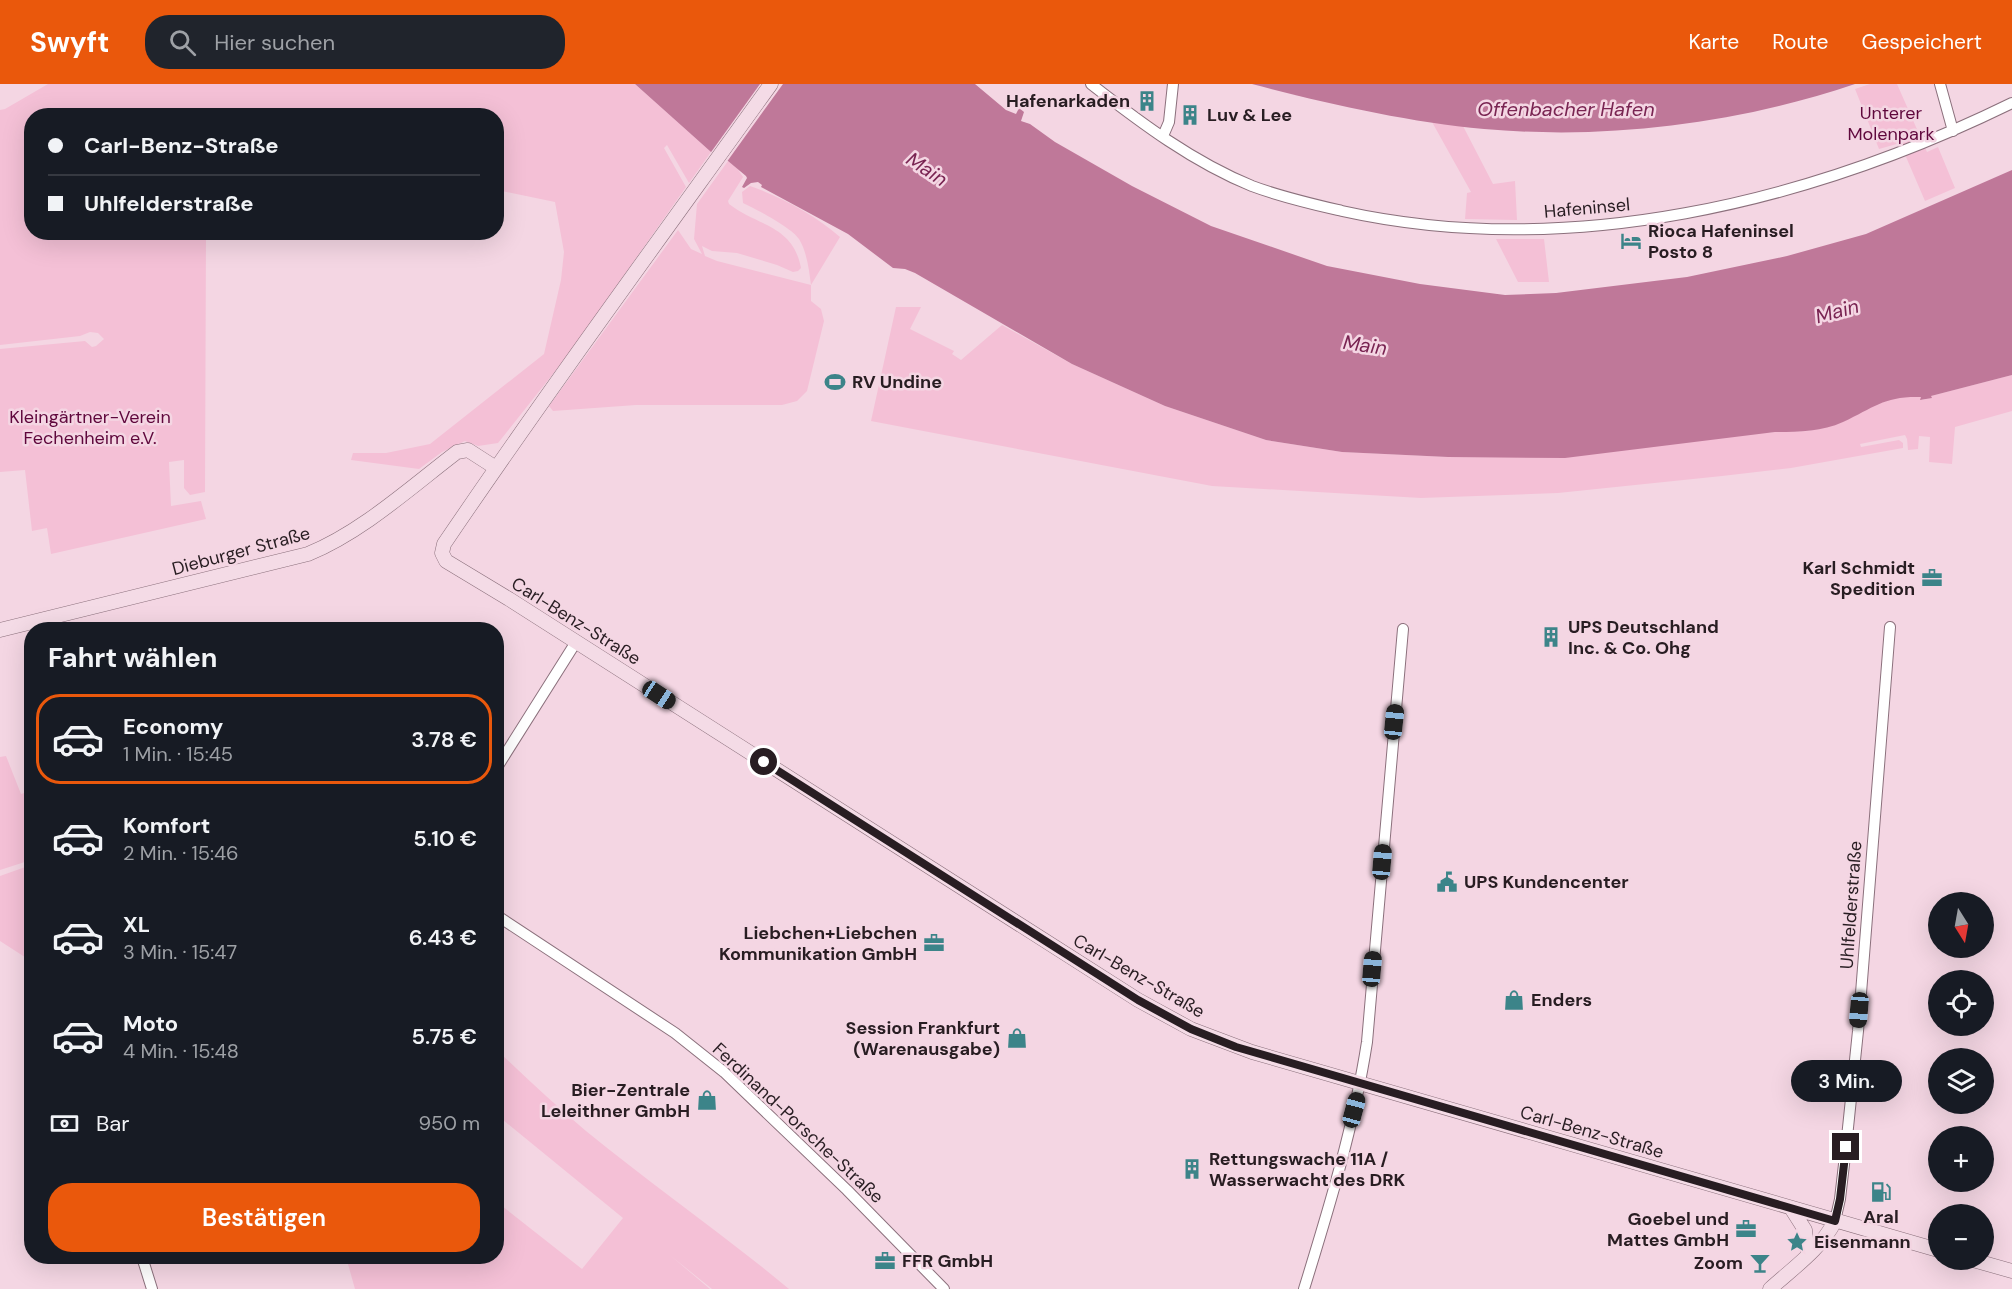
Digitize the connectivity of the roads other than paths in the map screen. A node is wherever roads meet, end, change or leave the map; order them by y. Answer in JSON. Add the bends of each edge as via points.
{"nodes":[{"id":1,"x":771,"y":84,"type":"edge"},
{"id":2,"x":1091,"y":84,"type":"edge"},
{"id":3,"x":1173,"y":84,"type":"edge"},
{"id":4,"x":1940,"y":84,"type":"edge"},
{"id":5,"x":2012,"y":103,"type":"edge"},
{"id":6,"x":1953,"y":131,"type":"junction"},
{"id":7,"x":1162,"y":136,"type":"junction"},
{"id":8,"x":496,"y":468,"type":"junction"},
{"id":9,"x":32,"y":622,"type":"edge"},
{"id":10,"x":24,"y":624,"type":"edge"},
{"id":11,"x":1890,"y":627,"type":"dead end"},
{"id":12,"x":1403,"y":629,"type":"dead end"},
{"id":13,"x":0,"y":630,"type":"edge"},
{"id":14,"x":576,"y":642,"type":"junction"},
{"id":15,"x":504,"y":756,"type":"edge"},
{"id":16,"x":504,"y":920,"type":"edge"},
{"id":17,"x":1360,"y":1084,"type":"junction"},
{"id":18,"x":1791,"y":1208,"type":"junction"},
{"id":19,"x":1835,"y":1221,"type":"junction"},
{"id":20,"x":1928,"y":1247,"type":"edge"},
{"id":21,"x":1808,"y":1255,"type":"junction"},
{"id":22,"x":143,"y":1264,"type":"edge"},
{"id":23,"x":1994,"y":1266,"type":"edge"},
{"id":24,"x":2012,"y":1271,"type":"edge"},
{"id":25,"x":152,"y":1289,"type":"edge"},
{"id":26,"x":944,"y":1289,"type":"edge"},
{"id":27,"x":1304,"y":1289,"type":"edge"},
{"id":28,"x":1770,"y":1289,"type":"edge"}],
"edges":[{"from":1,"to":8,"type":"main road"},
{"from":2,"to":7,"type":"street","name":"Hafeninsel"},
{"from":3,"to":7,"type":"street","via":[[1169,122]]},
{"from":4,"to":6,"type":"street"},
{"from":5,"to":6,"type":"street","name":"Hafeninsel"},
{"from":6,"to":7,"type":"street","name":"Hafeninsel","via":[[1828,177],[1727,204],[1623,222],[1503,230],[1408,224],[1285,197],[1213,168]]},
{"from":8,"to":9,"type":"main road","name":"Dieburger Straße","via":[[463,449],[353,530],[308,554]]},
{"from":8,"to":14,"type":"main road","name":"Carl-Benz-Straße","via":[[444,544],[442,556],[451,566]]},
{"from":10,"to":13,"type":"main road","name":"Dieburger Straße"},
{"from":11,"to":19,"type":"street","name":"Uhlfelderstraße","via":[[1857,1031]]},
{"from":12,"to":17,"type":"street","via":[[1367,1042]]},
{"from":14,"to":15,"type":"street"},
{"from":14,"to":17,"type":"main road","name":"Carl-Benz-Straße","via":[[1165,1016],[1252,1052]]},
{"from":16,"to":26,"type":"street","name":"Ferdinand-Porsche-Straße","via":[[675,1033],[724,1071]]},
{"from":17,"to":18,"type":"main road","name":"Carl-Benz-Straße"},
{"from":17,"to":27,"type":"street"},
{"from":18,"to":19,"type":"main road","name":"Carl-Benz-Straße"},
{"from":18,"to":21,"type":"main road","via":[[1804,1230]]},
{"from":19,"to":20,"type":"main road","name":"Carl-Benz-Straße"},
{"from":19,"to":21,"type":"main road"},
{"from":21,"to":28,"type":"main road"},
{"from":22,"to":25,"type":"street"},
{"from":23,"to":24,"type":"main road"}]}
